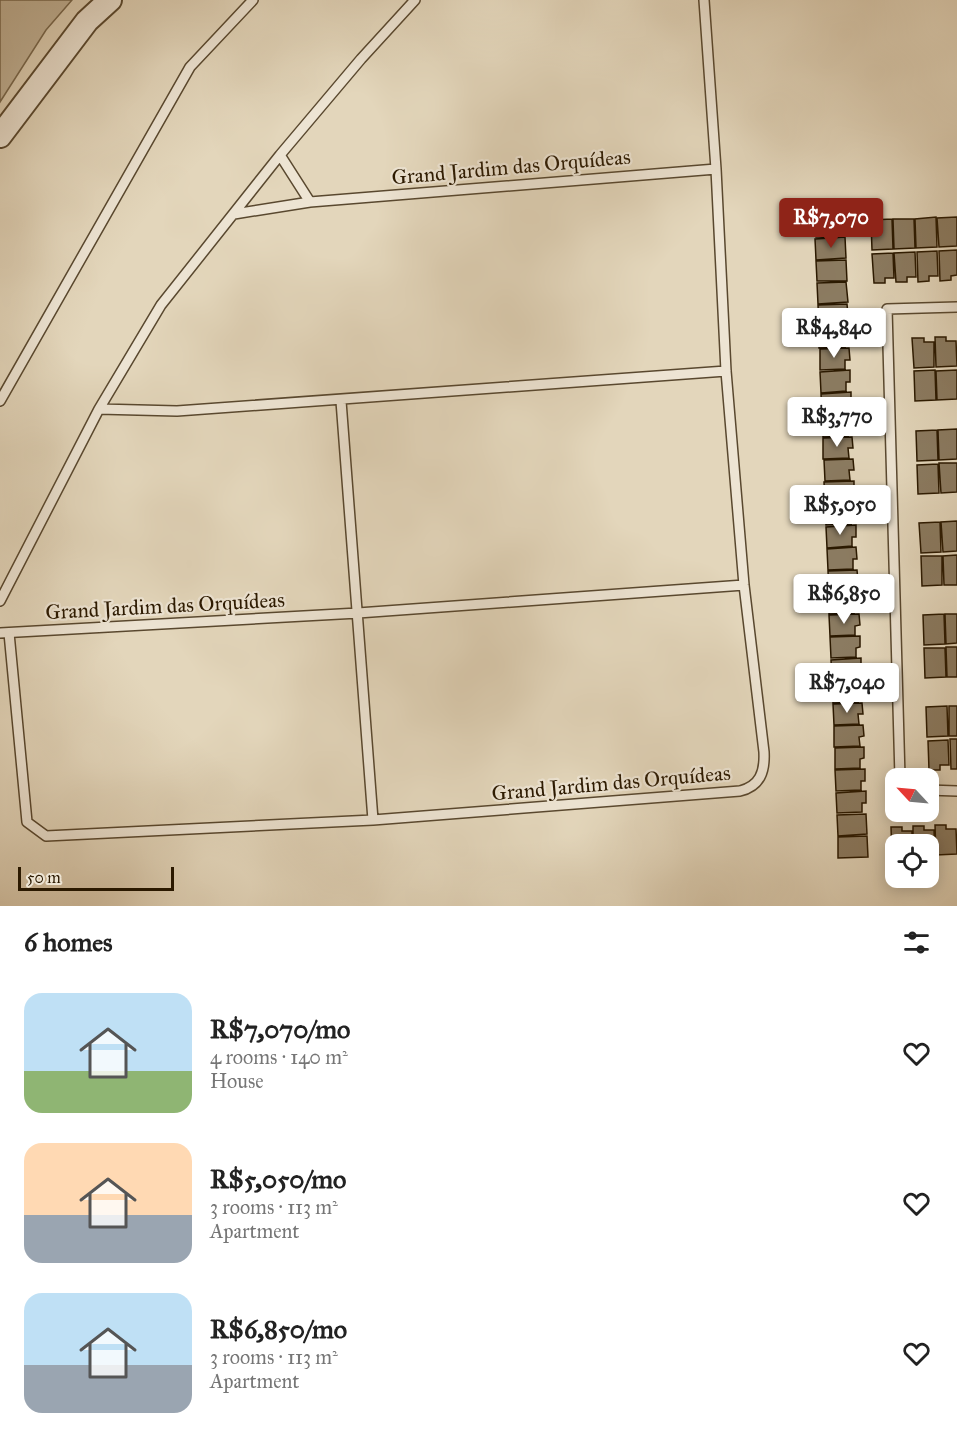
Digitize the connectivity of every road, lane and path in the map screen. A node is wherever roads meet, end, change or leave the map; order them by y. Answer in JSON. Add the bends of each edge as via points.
{"nodes":[{"id":1,"x":110,"y":0,"type":"edge"},
{"id":2,"x":253,"y":0,"type":"edge"},
{"id":3,"x":416,"y":0,"type":"edge"},
{"id":4,"x":704,"y":0,"type":"edge"},
{"id":5,"x":0,"y":136,"type":"edge"},
{"id":6,"x":280,"y":155,"type":"junction"},
{"id":7,"x":716,"y":169,"type":"junction"},
{"id":8,"x":310,"y":202,"type":"junction"},
{"id":9,"x":234,"y":214,"type":"junction"},
{"id":10,"x":957,"y":307,"type":"edge"},
{"id":11,"x":726,"y":370,"type":"junction"},
{"id":12,"x":0,"y":401,"type":"edge"},
{"id":13,"x":341,"y":401,"type":"junction"},
{"id":14,"x":99,"y":409,"type":"junction"},
{"id":15,"x":744,"y":585,"type":"junction"},
{"id":16,"x":0,"y":602,"type":"edge"},
{"id":17,"x":358,"y":613,"type":"junction"},
{"id":18,"x":5,"y":633,"type":"edge"},
{"id":19,"x":900,"y":768,"type":"edge"},
{"id":20,"x":939,"y":790,"type":"edge"},
{"id":21,"x":957,"y":791,"type":"edge"},
{"id":22,"x":373,"y":820,"type":"junction"}],
"edges":[{"from":1,"to":5,"type":"street","via":[[87,21]]},
{"from":2,"to":12,"type":"lane","via":[[190,68]]},
{"from":3,"to":6,"type":"lane"},
{"from":4,"to":7,"type":"lane","name":"Grand Jardim das Orquídeas"},
{"from":6,"to":8,"type":"lane"},
{"from":6,"to":9,"type":"lane"},
{"from":7,"to":8,"type":"lane","name":"Grand Jardim das Orquídeas"},
{"from":7,"to":11,"type":"lane","name":"Grand Jardim das Orquídeas"},
{"from":8,"to":9,"type":"lane","name":"Grand Jardim das Orquídeas"},
{"from":9,"to":14,"type":"lane","via":[[161,305]]},
{"from":10,"to":19,"type":"lane","via":[[887,309]]},
{"from":11,"to":13,"type":"lane"},
{"from":11,"to":15,"type":"lane","name":"Grand Jardim das Orquídeas"},
{"from":13,"to":14,"type":"lane","via":[[177,411]]},
{"from":13,"to":17,"type":"lane"},
{"from":14,"to":16,"type":"lane"},
{"from":15,"to":17,"type":"lane","name":"Grand Jardim das Orquídeas"},
{"from":15,"to":22,"type":"lane","name":"Grand Jardim das Orquídeas","via":[[765,763],[757,783],[750,789]]},
{"from":17,"to":18,"type":"lane","name":"Grand Jardim das Orquídeas"},
{"from":17,"to":22,"type":"lane"},
{"from":18,"to":22,"type":"lane","name":"Grand Jardim das Orquídeas","via":[[27,822],[46,836]]},
{"from":20,"to":21,"type":"lane"}]}
